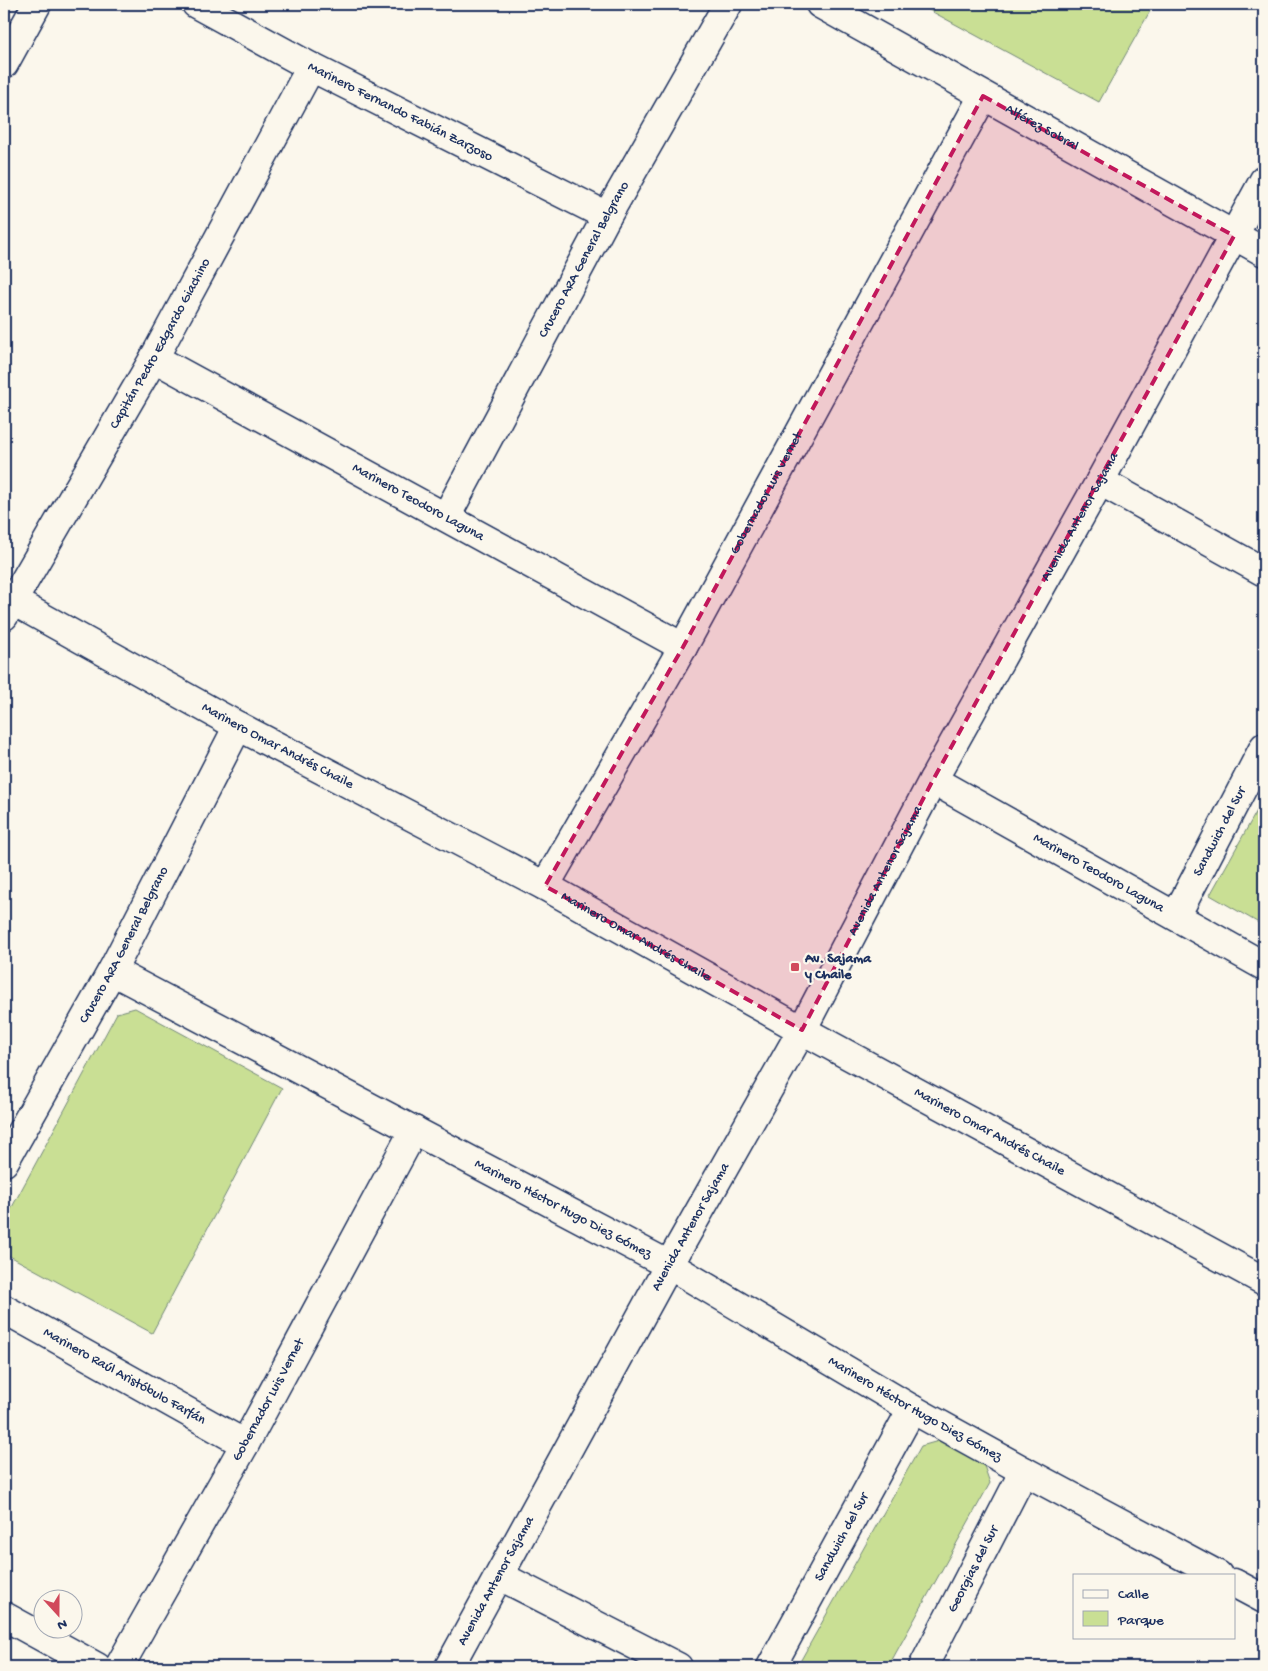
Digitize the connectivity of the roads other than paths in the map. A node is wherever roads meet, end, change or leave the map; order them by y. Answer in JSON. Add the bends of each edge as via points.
{"nodes":[{"id":1,"x":37,"y":4,"type":"edge"},
{"id":2,"x":196,"y":4,"type":"edge"},
{"id":3,"x":728,"y":4,"type":"edge"},
{"id":4,"x":820,"y":4,"type":"edge"},
{"id":5,"x":4,"y":64,"type":"edge"},
{"id":6,"x":311,"y":67,"type":"junction"},
{"id":7,"x":982,"y":96,"type":"junction"},
{"id":8,"x":1264,"y":180,"type":"edge"},
{"id":9,"x":607,"y":216,"type":"junction"},
{"id":10,"x":1234,"y":236,"type":"junction"},
{"id":11,"x":1264,"y":252,"type":"edge"},
{"id":12,"x":154,"y":358,"type":"junction"},
{"id":13,"x":1100,"y":481,"type":"junction"},
{"id":14,"x":446,"y":517,"type":"junction"},
{"id":15,"x":1264,"y":572,"type":"edge"},
{"id":16,"x":7,"y":604,"type":"edge"},
{"id":17,"x":683,"y":647,"type":"junction"},
{"id":18,"x":238,"y":726,"type":"junction"},
{"id":19,"x":1264,"y":747,"type":"edge"},
{"id":20,"x":933,"y":780,"type":"junction"},
{"id":21,"x":545,"y":886,"type":"junction"},
{"id":22,"x":1176,"y":916,"type":"junction"},
{"id":23,"x":1264,"y":966,"type":"edge"},
{"id":24,"x":112,"y":971,"type":"junction"},
{"id":25,"x":802,"y":1030,"type":"junction"},
{"id":26,"x":414,"y":1130,"type":"junction"},
{"id":27,"x":4,"y":1162,"type":"edge"},
{"id":28,"x":669,"y":1265,"type":"junction"},
{"id":29,"x":1264,"y":1281,"type":"edge"},
{"id":30,"x":4,"y":1309,"type":"edge"},
{"id":31,"x":912,"y":1409,"type":"junction"},
{"id":32,"x":244,"y":1444,"type":"junction"},
{"id":33,"x":1024,"y":1471,"type":"junction"},
{"id":34,"x":1216,"y":1574,"type":"edge"},
{"id":35,"x":500,"y":1576,"type":"junction"},
{"id":36,"x":1236,"y":1584,"type":"edge"},
{"id":37,"x":1264,"y":1599,"type":"edge"},
{"id":38,"x":4,"y":1616,"type":"edge"},
{"id":39,"x":97,"y":1667,"type":"edge"},
{"id":40,"x":119,"y":1667,"type":"edge"},
{"id":41,"x":449,"y":1667,"type":"edge"},
{"id":42,"x":678,"y":1667,"type":"edge"},
{"id":43,"x":771,"y":1667,"type":"edge"},
{"id":44,"x":923,"y":1667,"type":"edge"}],
"edges":[{"from":1,"to":5,"type":"street"},
{"from":2,"to":6,"type":"street","name":"Marinero Fernando Fabián Zarzoso"},
{"from":3,"to":9,"type":"street","name":"Crucero ARA General Belgrano"},
{"from":4,"to":7,"type":"street","name":"Alférez Sobral"},
{"from":6,"to":9,"type":"street","name":"Marinero Fernando Fabián Zarzoso"},
{"from":6,"to":12,"type":"street","name":"Capitán Pedro Edgardo Giachino"},
{"from":7,"to":10,"type":"street","name":"Alférez Sobral"},
{"from":7,"to":17,"type":"street","name":"Gobernador Luis Vernet"},
{"from":8,"to":10,"type":"street","name":"Avenida Antenor Sajama"},
{"from":9,"to":14,"type":"street","name":"Crucero ARA General Belgrano"},
{"from":10,"to":11,"type":"street","name":"Alférez Sobral"},
{"from":10,"to":13,"type":"street","name":"Avenida Antenor Sajama"},
{"from":12,"to":14,"type":"street","name":"Marinero Teodoro Laguna"},
{"from":12,"to":16,"type":"street","name":"Capitán Pedro Edgardo Giachino"},
{"from":13,"to":15,"type":"street"},
{"from":13,"to":20,"type":"street","name":"Avenida Antenor Sajama"},
{"from":14,"to":17,"type":"street","name":"Marinero Teodoro Laguna"},
{"from":16,"to":18,"type":"street","name":"Marinero Omar Andrés Chaile"},
{"from":17,"to":21,"type":"street","name":"Gobernador Luis Vernet"},
{"from":18,"to":21,"type":"street","name":"Marinero Omar Andrés Chaile"},
{"from":18,"to":24,"type":"street","name":"Crucero ARA General Belgrano"},
{"from":19,"to":22,"type":"street","name":"Sandwich del Sur"},
{"from":20,"to":22,"type":"street","name":"Marinero Teodoro Laguna"},
{"from":20,"to":25,"type":"street","name":"Avenida Antenor Sajama"},
{"from":21,"to":25,"type":"street","name":"Marinero Omar Andrés Chaile"},
{"from":22,"to":23,"type":"street","name":"Marinero Teodoro Laguna"},
{"from":24,"to":26,"type":"street","name":"Marinero Héctor Hugo Diez Gómez"},
{"from":24,"to":27,"type":"street","name":"Crucero ARA General Belgrano"},
{"from":25,"to":28,"type":"street","name":"Avenida Antenor Sajama"},
{"from":25,"to":29,"type":"street","name":"Marinero Omar Andrés Chaile"},
{"from":26,"to":28,"type":"street","name":"Marinero Héctor Hugo Diez Gómez"},
{"from":26,"to":32,"type":"street","name":"Gobernador Luis Vernet"},
{"from":28,"to":31,"type":"street","name":"Marinero Héctor Hugo Diez Gómez"},
{"from":28,"to":35,"type":"street","name":"Avenida Antenor Sajama"},
{"from":30,"to":32,"type":"street","name":"Marinero Raúl Aristóbulo Farfán"},
{"from":31,"to":33,"type":"street","name":"Marinero Héctor Hugo Diez Gómez"},
{"from":31,"to":43,"type":"street","name":"Sandwich del Sur"},
{"from":32,"to":40,"type":"street","name":"Gobernador Luis Vernet"},
{"from":33,"to":34,"type":"street","name":"Marinero Héctor Hugo Diez Gómez"},
{"from":33,"to":44,"type":"street","name":"Georgias del Sur"},
{"from":35,"to":41,"type":"street","name":"Avenida Antenor Sajama"},
{"from":35,"to":42,"type":"street"},
{"from":36,"to":37,"type":"street"},
{"from":38,"to":39,"type":"street"}]}
